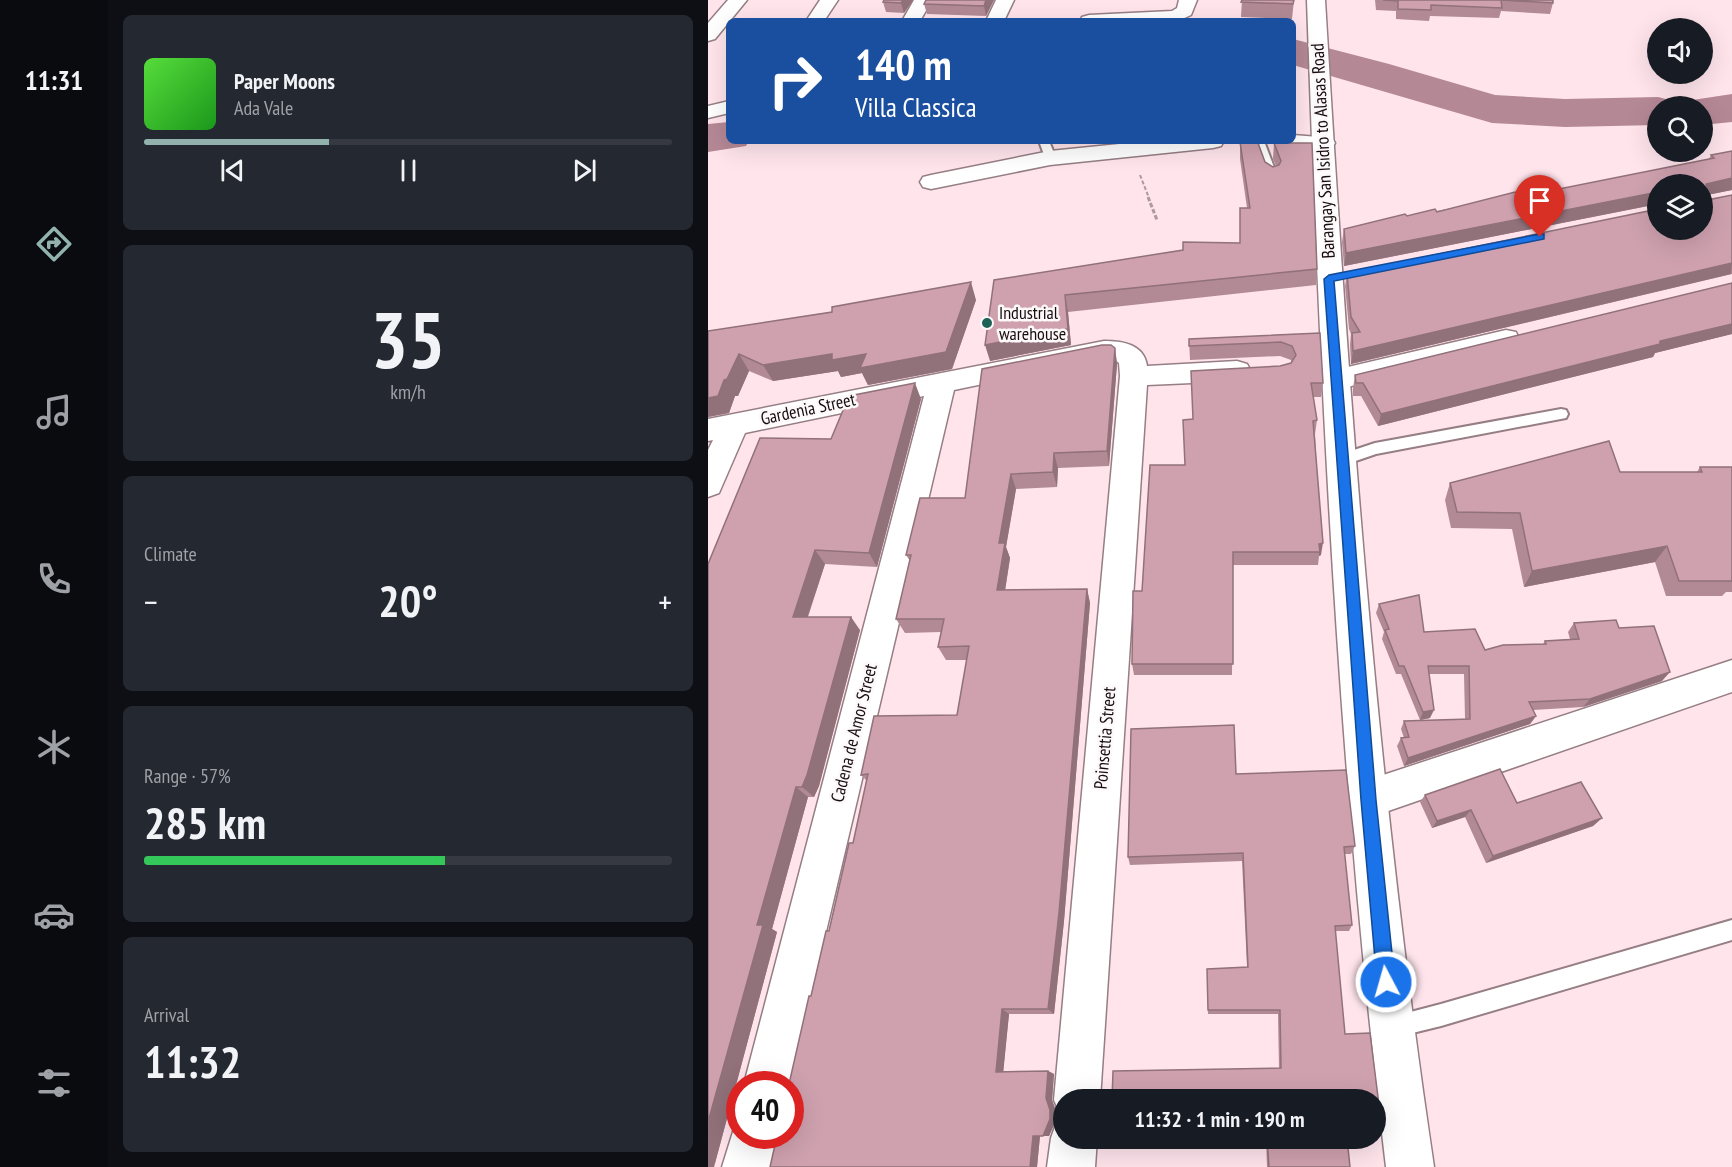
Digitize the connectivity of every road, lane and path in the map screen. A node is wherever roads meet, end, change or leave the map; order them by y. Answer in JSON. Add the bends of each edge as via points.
{"nodes":[{"id":1,"x":738,"y":0,"type":"edge"},
{"id":2,"x":829,"y":0,"type":"edge"},
{"id":3,"x":923,"y":0,"type":"edge"},
{"id":4,"x":1005,"y":0,"type":"edge"},
{"id":5,"x":1099,"y":0,"type":"edge"},
{"id":6,"x":1188,"y":0,"type":"edge"},
{"id":7,"x":1316,"y":0,"type":"edge"},
{"id":8,"x":817,"y":18,"type":"edge"},
{"id":9,"x":913,"y":18,"type":"edge"},
{"id":10,"x":996,"y":18,"type":"edge"},
{"id":11,"x":1092,"y":18,"type":"edge"},
{"id":12,"x":1141,"y":18,"type":"edge"},
{"id":13,"x":708,"y":35,"type":"edge"},
{"id":14,"x":726,"y":108,"type":"edge"},
{"id":15,"x":708,"y":112,"type":"edge"},
{"id":16,"x":1296,"y":141,"type":"edge"},
{"id":17,"x":1324,"y":143,"type":"junction"},
{"id":18,"x":1179,"y":144,"type":"edge"},
{"id":19,"x":1259,"y":144,"type":"edge"},
{"id":20,"x":1134,"y":148,"type":"junction"},
{"id":21,"x":1047,"y":150,"type":"edge"},
{"id":22,"x":1272,"y":178,"type":"edge"},
{"id":23,"x":931,"y":182,"type":"dead end"},
{"id":24,"x":1157,"y":220,"type":"dead end"},
{"id":25,"x":1531,"y":333,"type":"edge"},
{"id":26,"x":1127,"y":363,"type":"junction"},
{"id":27,"x":1257,"y":369,"type":"edge"},
{"id":28,"x":1335,"y":380,"type":"junction"},
{"id":29,"x":942,"y":381,"type":"junction"},
{"id":30,"x":1561,"y":414,"type":"dead end"},
{"id":31,"x":721,"y":427,"type":"edge"},
{"id":32,"x":1341,"y":460,"type":"junction"},
{"id":33,"x":708,"y":486,"type":"edge"},
{"id":34,"x":1732,"y":676,"type":"edge"},
{"id":35,"x":1368,"y":800,"type":"junction"},
{"id":36,"x":1732,"y":930,"type":"edge"},
{"id":37,"x":1391,"y":1027,"type":"junction"},
{"id":38,"x":769,"y":1071,"type":"edge"},
{"id":39,"x":1078,"y":1089,"type":"edge"},
{"id":40,"x":751,"y":1149,"type":"edge"},
{"id":41,"x":1073,"y":1149,"type":"edge"},
{"id":42,"x":746,"y":1167,"type":"edge"},
{"id":43,"x":1071,"y":1167,"type":"edge"},
{"id":44,"x":1410,"y":1167,"type":"edge"}],
"edges":[{"from":1,"to":13,"type":"street"},
{"from":2,"to":8,"type":"street"},
{"from":3,"to":9,"type":"street"},
{"from":4,"to":10,"type":"street"},
{"from":5,"to":11,"type":"street"},
{"from":6,"to":12,"type":"street","via":[[1183,13]]},
{"from":7,"to":17,"type":"street","name":"Barangay San Isidro to Alasas Road"},
{"from":14,"to":15,"type":"street"},
{"from":16,"to":17,"type":"street"},
{"from":17,"to":28,"type":"street","name":"Barangay San Isidro to Alasas Road","via":[[1341,276]]},
{"from":18,"to":20,"type":"street"},
{"from":19,"to":22,"type":"lane"},
{"from":20,"to":21,"type":"street"},
{"from":20,"to":24,"type":"path"},
{"from":21,"to":23,"type":"street"},
{"from":25,"to":28,"type":"street"},
{"from":26,"to":27,"type":"street","name":"Gardenia Street"},
{"from":26,"to":29,"type":"street","name":"Gardenia Street","via":[[1104,350]]},
{"from":26,"to":39,"type":"street","name":"Poinsettia Street"},
{"from":28,"to":32,"type":"street","name":"Barangay San Isidro to Alasas Road"},
{"from":29,"to":31,"type":"street","name":"Gardenia Street"},
{"from":29,"to":38,"type":"street","name":"Cadena de Amor Street"},
{"from":30,"to":32,"type":"lane","via":[[1375,449]]},
{"from":31,"to":33,"type":"street"},
{"from":32,"to":35,"type":"street","name":"Barangay San Isidro to Alasas Road"},
{"from":34,"to":35,"type":"street"},
{"from":35,"to":37,"type":"street","name":"Barangay San Isidro to Alasas Road"},
{"from":36,"to":37,"type":"lane"},
{"from":37,"to":44,"type":"street","name":"Barangay San Isidro to Alasas Road"},
{"from":40,"to":42,"type":"street"},
{"from":41,"to":43,"type":"street"}]}
